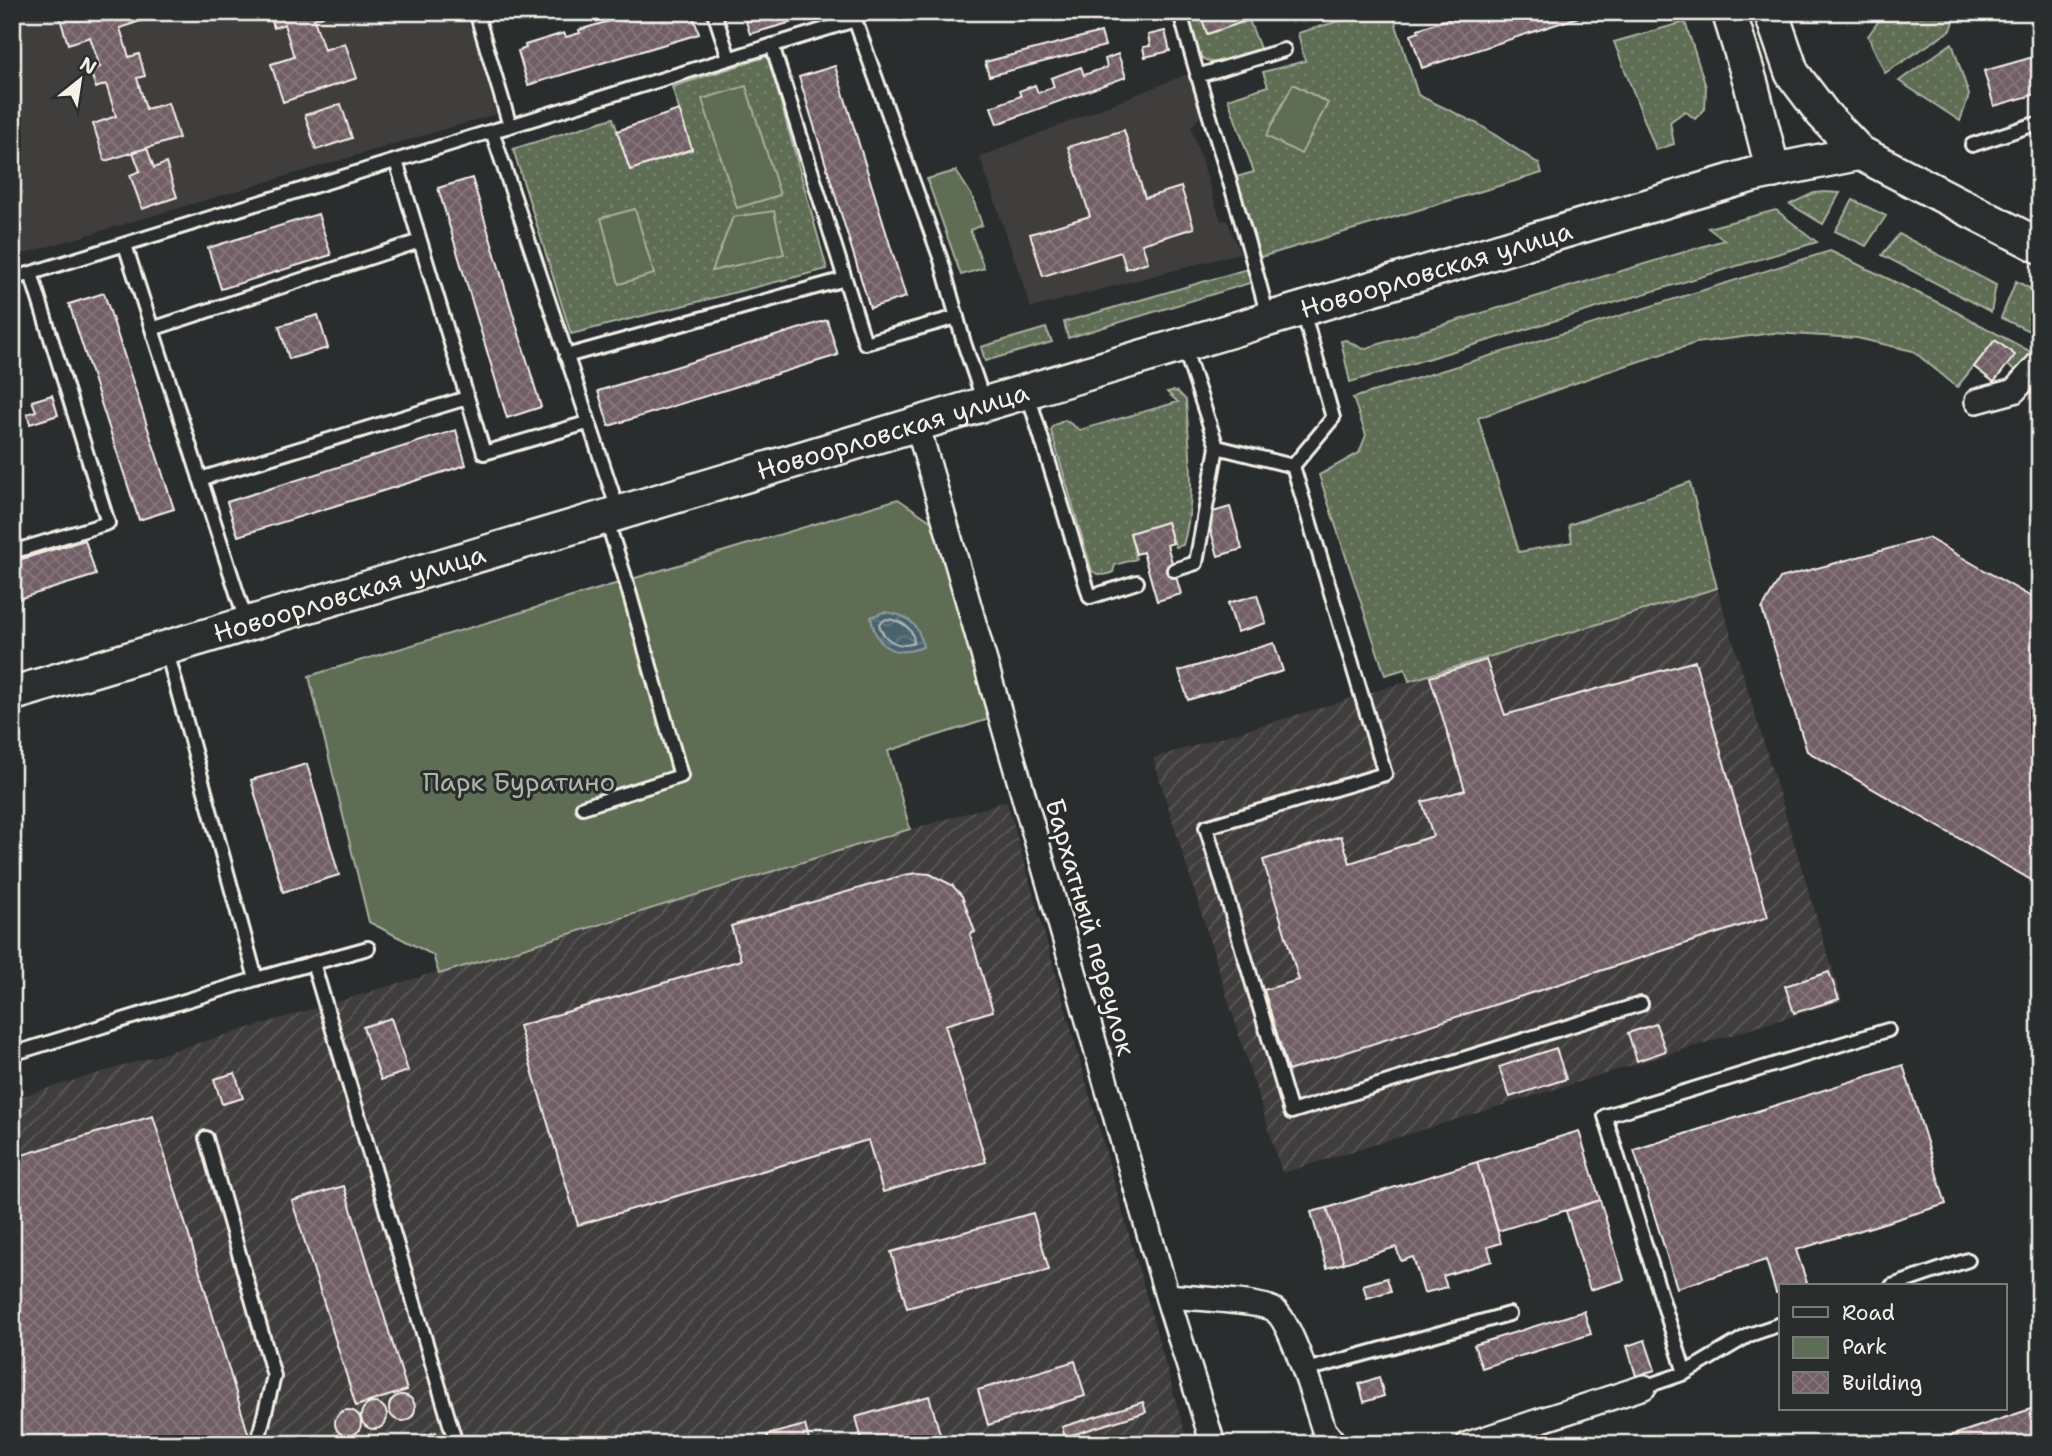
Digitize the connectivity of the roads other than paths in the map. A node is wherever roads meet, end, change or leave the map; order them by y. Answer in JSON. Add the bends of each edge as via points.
{"nodes":[{"id":1,"x":476,"y":12,"type":"edge"},
{"id":2,"x":714,"y":12,"type":"edge"},
{"id":3,"x":1180,"y":12,"type":"edge"},
{"id":4,"x":1729,"y":12,"type":"edge"},
{"id":5,"x":1771,"y":12,"type":"edge"},
{"id":6,"x":772,"y":45,"type":"junction"},
{"id":7,"x":1283,"y":50,"type":"dead end"},
{"id":8,"x":729,"y":58,"type":"junction"},
{"id":9,"x":1197,"y":76,"type":"junction"},
{"id":10,"x":2040,"y":125,"type":"edge"},
{"id":11,"x":510,"y":126,"type":"junction"},
{"id":12,"x":492,"y":131,"type":"junction"},
{"id":13,"x":1972,"y":145,"type":"dead end"},
{"id":14,"x":1860,"y":153,"type":"junction"},
{"id":15,"x":396,"y":161,"type":"junction"},
{"id":16,"x":1773,"y":171,"type":"junction"},
{"id":17,"x":420,"y":241,"type":"junction"},
{"id":18,"x":125,"y":244,"type":"junction"},
{"id":19,"x":2040,"y":246,"type":"edge"},
{"id":20,"x":31,"y":273,"type":"junction"},
{"id":21,"x":12,"y":279,"type":"edge"},
{"id":22,"x":845,"y":279,"type":"junction"},
{"id":23,"x":1302,"y":309,"type":"junction"},
{"id":24,"x":957,"y":317,"type":"junction"},
{"id":25,"x":1269,"y":318,"type":"junction"},
{"id":26,"x":152,"y":329,"type":"junction"},
{"id":27,"x":1183,"y":344,"type":"junction"},
{"id":28,"x":566,"y":356,"type":"junction"},
{"id":29,"x":2040,"y":362,"type":"edge"},
{"id":30,"x":1027,"y":391,"type":"junction"},
{"id":31,"x":467,"y":398,"type":"junction"},
{"id":32,"x":1978,"y":401,"type":"dead end"},
{"id":33,"x":984,"y":402,"type":"junction"},
{"id":34,"x":587,"y":423,"type":"junction"},
{"id":35,"x":917,"y":424,"type":"junction"},
{"id":36,"x":1217,"y":447,"type":"junction"},
{"id":37,"x":1293,"y":466,"type":"junction"},
{"id":38,"x":200,"y":479,"type":"junction"},
{"id":39,"x":612,"y":516,"type":"junction"},
{"id":40,"x":12,"y":552,"type":"edge"},
{"id":41,"x":1174,"y":570,"type":"dead end"},
{"id":42,"x":1137,"y":582,"type":"dead end"},
{"id":43,"x":247,"y":623,"type":"junction"},
{"id":44,"x":166,"y":648,"type":"junction"},
{"id":45,"x":12,"y":694,"type":"edge"},
{"id":46,"x":583,"y":807,"type":"dead end"},
{"id":47,"x":368,"y":948,"type":"dead end"},
{"id":48,"x":313,"y":963,"type":"junction"},
{"id":49,"x":256,"y":979,"type":"junction"},
{"id":50,"x":1641,"y":1004,"type":"dead end"},
{"id":51,"x":1888,"y":1030,"type":"dead end"},
{"id":52,"x":12,"y":1054,"type":"edge"},
{"id":53,"x":206,"y":1138,"type":"dead end"},
{"id":54,"x":1968,"y":1260,"type":"dead end"},
{"id":55,"x":1898,"y":1284,"type":"edge"},
{"id":56,"x":1167,"y":1296,"type":"junction"},
{"id":57,"x":1509,"y":1314,"type":"dead end"},
{"id":58,"x":1779,"y":1325,"type":"edge"},
{"id":59,"x":1303,"y":1371,"type":"junction"},
{"id":60,"x":1685,"y":1373,"type":"junction"},
{"id":61,"x":1644,"y":1387,"type":"joint"},
{"id":62,"x":257,"y":1444,"type":"edge"},
{"id":63,"x":456,"y":1444,"type":"edge"},
{"id":64,"x":1213,"y":1444,"type":"edge"},
{"id":65,"x":1335,"y":1444,"type":"edge"},
{"id":66,"x":1468,"y":1444,"type":"edge"}],
"edges":[{"from":1,"to":11,"type":"lane"},
{"from":2,"to":8,"type":"lane"},
{"from":3,"to":9,"type":"lane"},
{"from":4,"to":16,"type":"street"},
{"from":5,"to":14,"type":"street","via":[[1792,73]]},
{"from":6,"to":8,"type":"lane"},
{"from":6,"to":22,"type":"lane"},
{"from":6,"to":24,"type":"lane","via":[[855,20]]},
{"from":7,"to":9,"type":"lane"},
{"from":8,"to":11,"type":"lane"},
{"from":9,"to":25,"type":"lane"},
{"from":10,"to":13,"type":"lane"},
{"from":11,"to":12,"type":"lane"},
{"from":12,"to":15,"type":"lane"},
{"from":12,"to":28,"type":"lane"},
{"from":14,"to":16,"type":"street","name":"Новоорловская улица"},
{"from":14,"to":19,"type":"street"},
{"from":15,"to":17,"type":"lane"},
{"from":15,"to":18,"type":"lane"},
{"from":16,"to":23,"type":"street","name":"Новоорловская улица"},
{"from":17,"to":26,"type":"lane"},
{"from":17,"to":31,"type":"lane"},
{"from":18,"to":20,"type":"lane"},
{"from":18,"to":26,"type":"lane"},
{"from":20,"to":21,"type":"lane"},
{"from":20,"to":40,"type":"lane","via":[[108,523]]},
{"from":22,"to":24,"type":"lane","via":[[865,343]]},
{"from":22,"to":28,"type":"lane"},
{"from":23,"to":25,"type":"street","name":"Новоорловская улица"},
{"from":23,"to":37,"type":"lane","via":[[1333,418]]},
{"from":24,"to":33,"type":"lane"},
{"from":25,"to":27,"type":"street","name":"Новоорловская улица"},
{"from":26,"to":38,"type":"lane"},
{"from":27,"to":30,"type":"street","name":"Новоорловская улица"},
{"from":27,"to":36,"type":"lane"},
{"from":28,"to":34,"type":"lane"},
{"from":29,"to":32,"type":"street","via":[[2014,391]]},
{"from":30,"to":33,"type":"street","name":"Новоорловская улица"},
{"from":30,"to":42,"type":"lane","via":[[1090,597]]},
{"from":31,"to":34,"type":"lane","via":[[484,453]]},
{"from":31,"to":38,"type":"lane"},
{"from":33,"to":35,"type":"street","name":"Новоорловская улица"},
{"from":34,"to":39,"type":"lane"},
{"from":35,"to":39,"type":"street","name":"Новоорловская улица"},
{"from":35,"to":56,"type":"street","name":"Бархатный переулок"},
{"from":36,"to":37,"type":"lane"},
{"from":36,"to":41,"type":"lane","via":[[1196,563]]},
{"from":37,"to":50,"type":"lane","via":[[1385,774],[1206,827],[1291,1112]]},
{"from":38,"to":43,"type":"lane"},
{"from":39,"to":43,"type":"street","name":"Новоорловская улица"},
{"from":39,"to":46,"type":"lane","via":[[681,776]]},
{"from":43,"to":44,"type":"street","name":"Новоорловская улица"},
{"from":44,"to":45,"type":"street","name":"Новоорловская улица"},
{"from":44,"to":49,"type":"lane"},
{"from":47,"to":48,"type":"lane"},
{"from":48,"to":49,"type":"lane"},
{"from":48,"to":63,"type":"lane"},
{"from":49,"to":52,"type":"lane"},
{"from":51,"to":60,"type":"lane","via":[[1605,1115]]},
{"from":53,"to":62,"type":"lane","via":[[274,1376]]},
{"from":54,"to":55,"type":"lane"},
{"from":56,"to":59,"type":"street","via":[[1275,1310],[1288,1328]]},
{"from":56,"to":64,"type":"street","name":"Бархатный переулок"},
{"from":57,"to":59,"type":"lane"},
{"from":58,"to":60,"type":"lane","via":[[1749,1335]]},
{"from":59,"to":65,"type":"street","via":[[1324,1430]]},
{"from":60,"to":61,"type":"lane"},
{"from":61,"to":66,"type":"street"}]}
